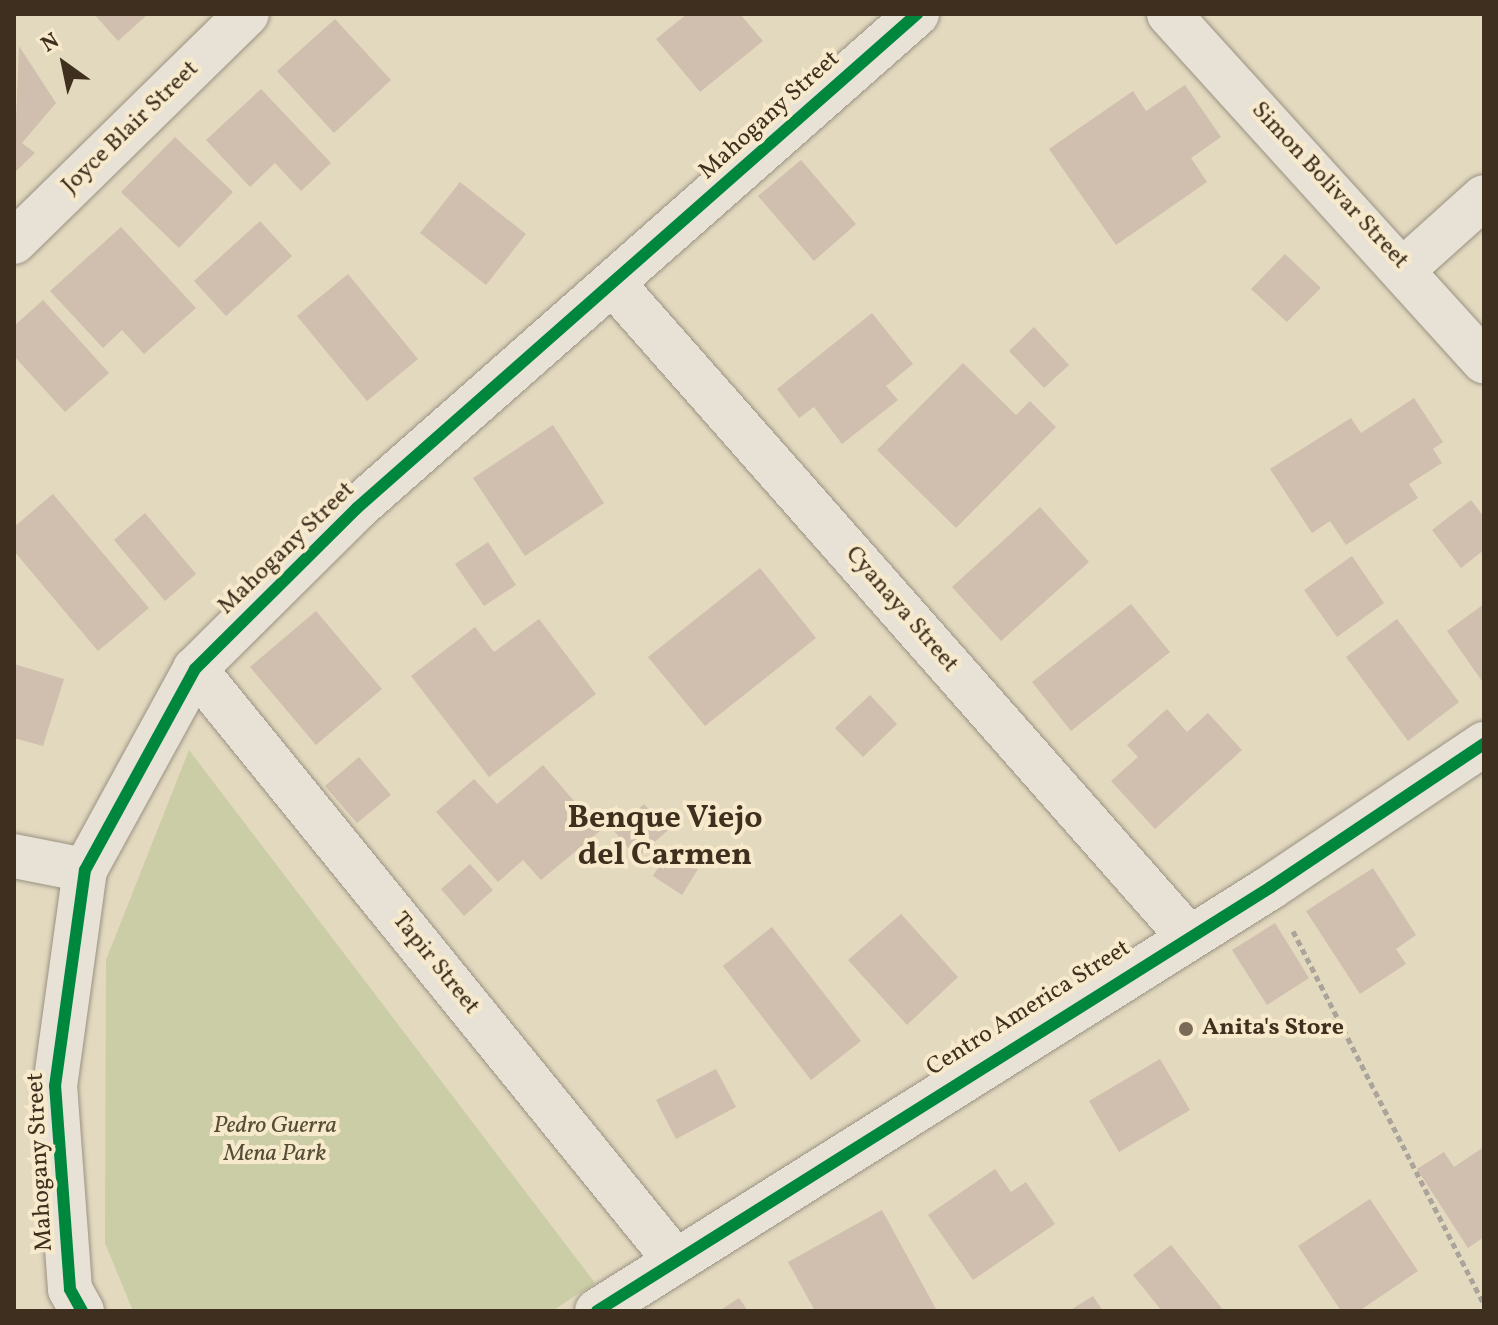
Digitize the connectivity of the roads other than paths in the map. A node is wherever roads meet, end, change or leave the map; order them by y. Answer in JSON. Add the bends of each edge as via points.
{"nodes":[{"id":1,"x":247,"y":14,"type":"edge"},
{"id":2,"x":917,"y":14,"type":"edge"},
{"id":3,"x":1169,"y":14,"type":"edge"},
{"id":4,"x":1484,"y":197,"type":"edge"},
{"id":5,"x":14,"y":242,"type":"edge"},
{"id":6,"x":1405,"y":268,"type":"junction"},
{"id":7,"x":615,"y":286,"type":"junction"},
{"id":8,"x":1484,"y":361,"type":"edge"},
{"id":9,"x":195,"y":669,"type":"junction"},
{"id":10,"x":1484,"y":744,"type":"edge"},
{"id":11,"x":14,"y":856,"type":"edge"},
{"id":12,"x":85,"y":870,"type":"junction"},
{"id":13,"x":1187,"y":935,"type":"junction"},
{"id":14,"x":675,"y":1260,"type":"junction"},
{"id":15,"x":82,"y":1311,"type":"edge"},
{"id":16,"x":597,"y":1311,"type":"edge"}],
"edges":[{"from":1,"to":5,"type":"street","name":"Joyce Blair Street"},
{"from":2,"to":7,"type":"street","name":"Mahogany Street"},
{"from":3,"to":6,"type":"street","name":"Simon Bolivar Street"},
{"from":4,"to":6,"type":"street"},
{"from":6,"to":8,"type":"street","name":"Simon Bolivar Street"},
{"from":7,"to":9,"type":"street","name":"Mahogany Street","via":[[357,508]]},
{"from":7,"to":13,"type":"street","name":"Cyanaya Street"},
{"from":9,"to":12,"type":"street","name":"Mahogany Street"},
{"from":9,"to":14,"type":"street","name":"Tapir Street"},
{"from":10,"to":13,"type":"street","name":"Centro America Street","via":[[1271,887]]},
{"from":11,"to":12,"type":"street"},
{"from":12,"to":15,"type":"street","name":"Mahogany Street","via":[[55,1086],[70,1289]]},
{"from":13,"to":14,"type":"street","name":"Centro America Street"},
{"from":14,"to":16,"type":"street","name":"Centro America Street"}]}
